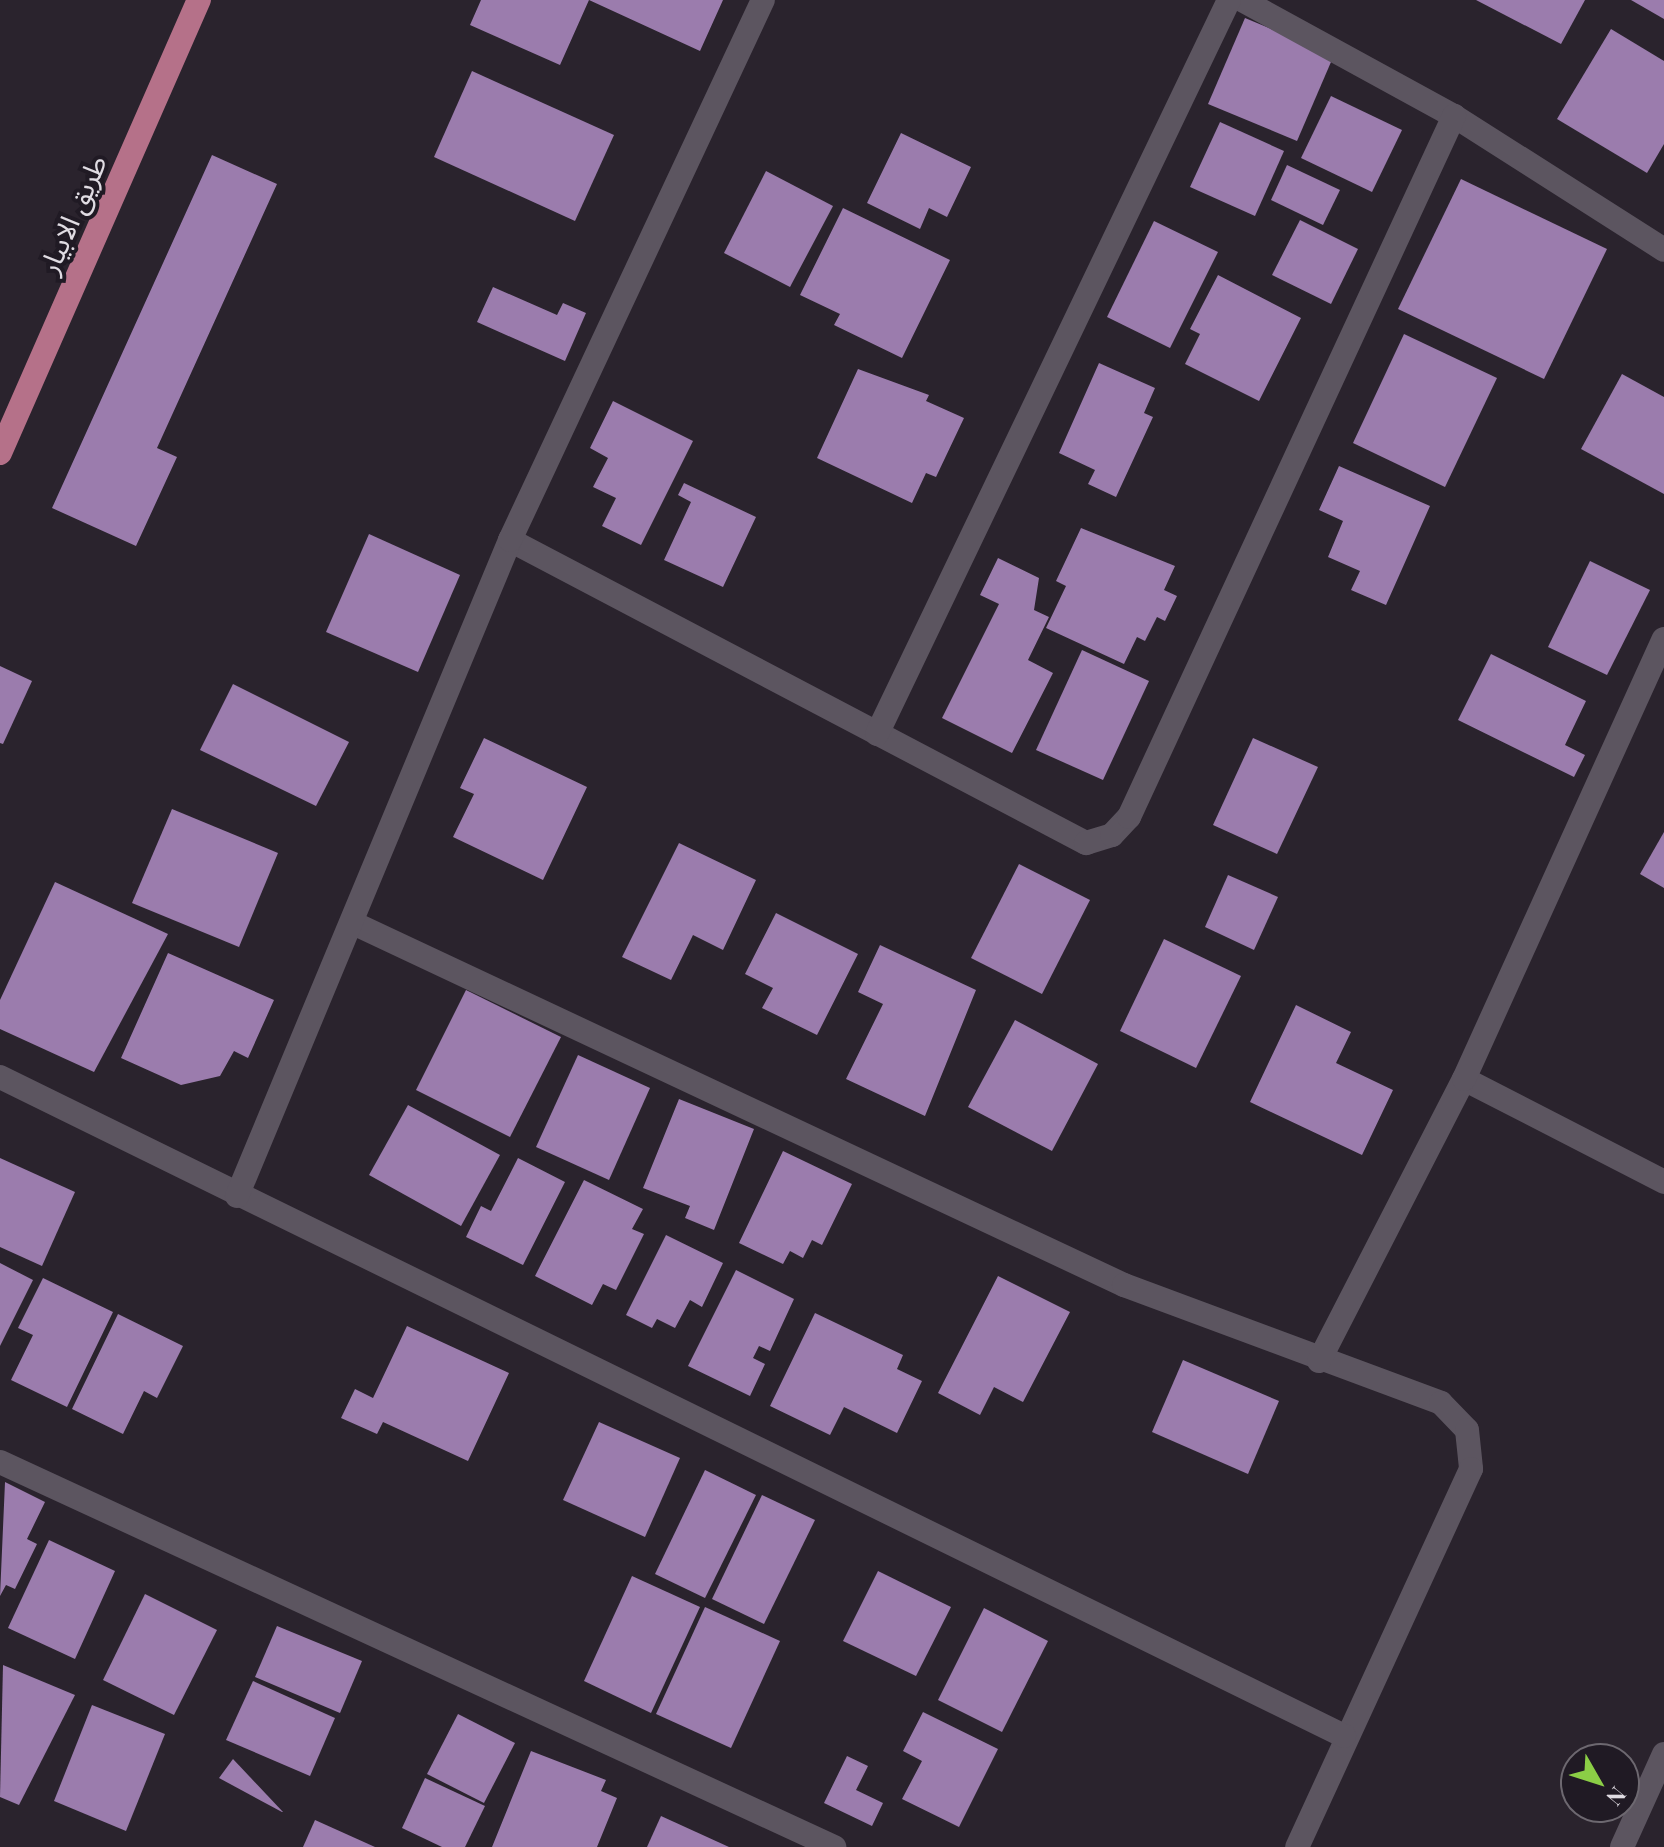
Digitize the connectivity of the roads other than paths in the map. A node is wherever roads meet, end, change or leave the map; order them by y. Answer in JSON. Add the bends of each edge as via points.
{"nodes":[{"id":1,"x":199,"y":0,"type":"edge"},
{"id":2,"x":763,"y":0,"type":"edge"},
{"id":3,"x":1229,"y":0,"type":"edge"},
{"id":4,"x":1242,"y":0,"type":"edge"},
{"id":5,"x":1454,"y":116,"type":"junction"},
{"id":6,"x":1664,"y":250,"type":"edge"},
{"id":7,"x":0,"y":453,"type":"edge"},
{"id":8,"x":510,"y":540,"type":"junction"},
{"id":9,"x":1664,"y":639,"type":"edge"},
{"id":10,"x":877,"y":734,"type":"junction"},
{"id":11,"x":353,"y":923,"type":"junction"},
{"id":12,"x":0,"y":1077,"type":"edge"},
{"id":13,"x":1464,"y":1079,"type":"junction"},
{"id":14,"x":1664,"y":1182,"type":"edge"},
{"id":15,"x":237,"y":1196,"type":"junction"},
{"id":16,"x":1319,"y":1361,"type":"junction"},
{"id":17,"x":0,"y":1462,"type":"edge"},
{"id":18,"x":1344,"y":1736,"type":"junction"},
{"id":19,"x":1664,"y":1754,"type":"edge"},
{"id":20,"x":834,"y":1847,"type":"edge"},
{"id":21,"x":1297,"y":1847,"type":"edge"},
{"id":22,"x":1622,"y":1847,"type":"edge"}],
"edges":[{"from":1,"to":7,"type":"main road","name":"طريق الابيار"},
{"from":2,"to":8,"type":"street"},
{"from":3,"to":10,"type":"street"},
{"from":4,"to":5,"type":"street"},
{"from":5,"to":6,"type":"street"},
{"from":5,"to":10,"type":"street","via":[[1129,817],[1112,835],[1086,843]]},
{"from":8,"to":10,"type":"street"},
{"from":8,"to":11,"type":"street"},
{"from":9,"to":13,"type":"street"},
{"from":11,"to":15,"type":"street"},
{"from":11,"to":16,"type":"street","via":[[1124,1285]]},
{"from":12,"to":15,"type":"street"},
{"from":13,"to":14,"type":"street"},
{"from":13,"to":16,"type":"street"},
{"from":15,"to":18,"type":"street"},
{"from":16,"to":18,"type":"street","via":[[1441,1403],[1467,1430],[1471,1469]]},
{"from":17,"to":20,"type":"street"},
{"from":18,"to":21,"type":"street"},
{"from":19,"to":22,"type":"street"}]}
